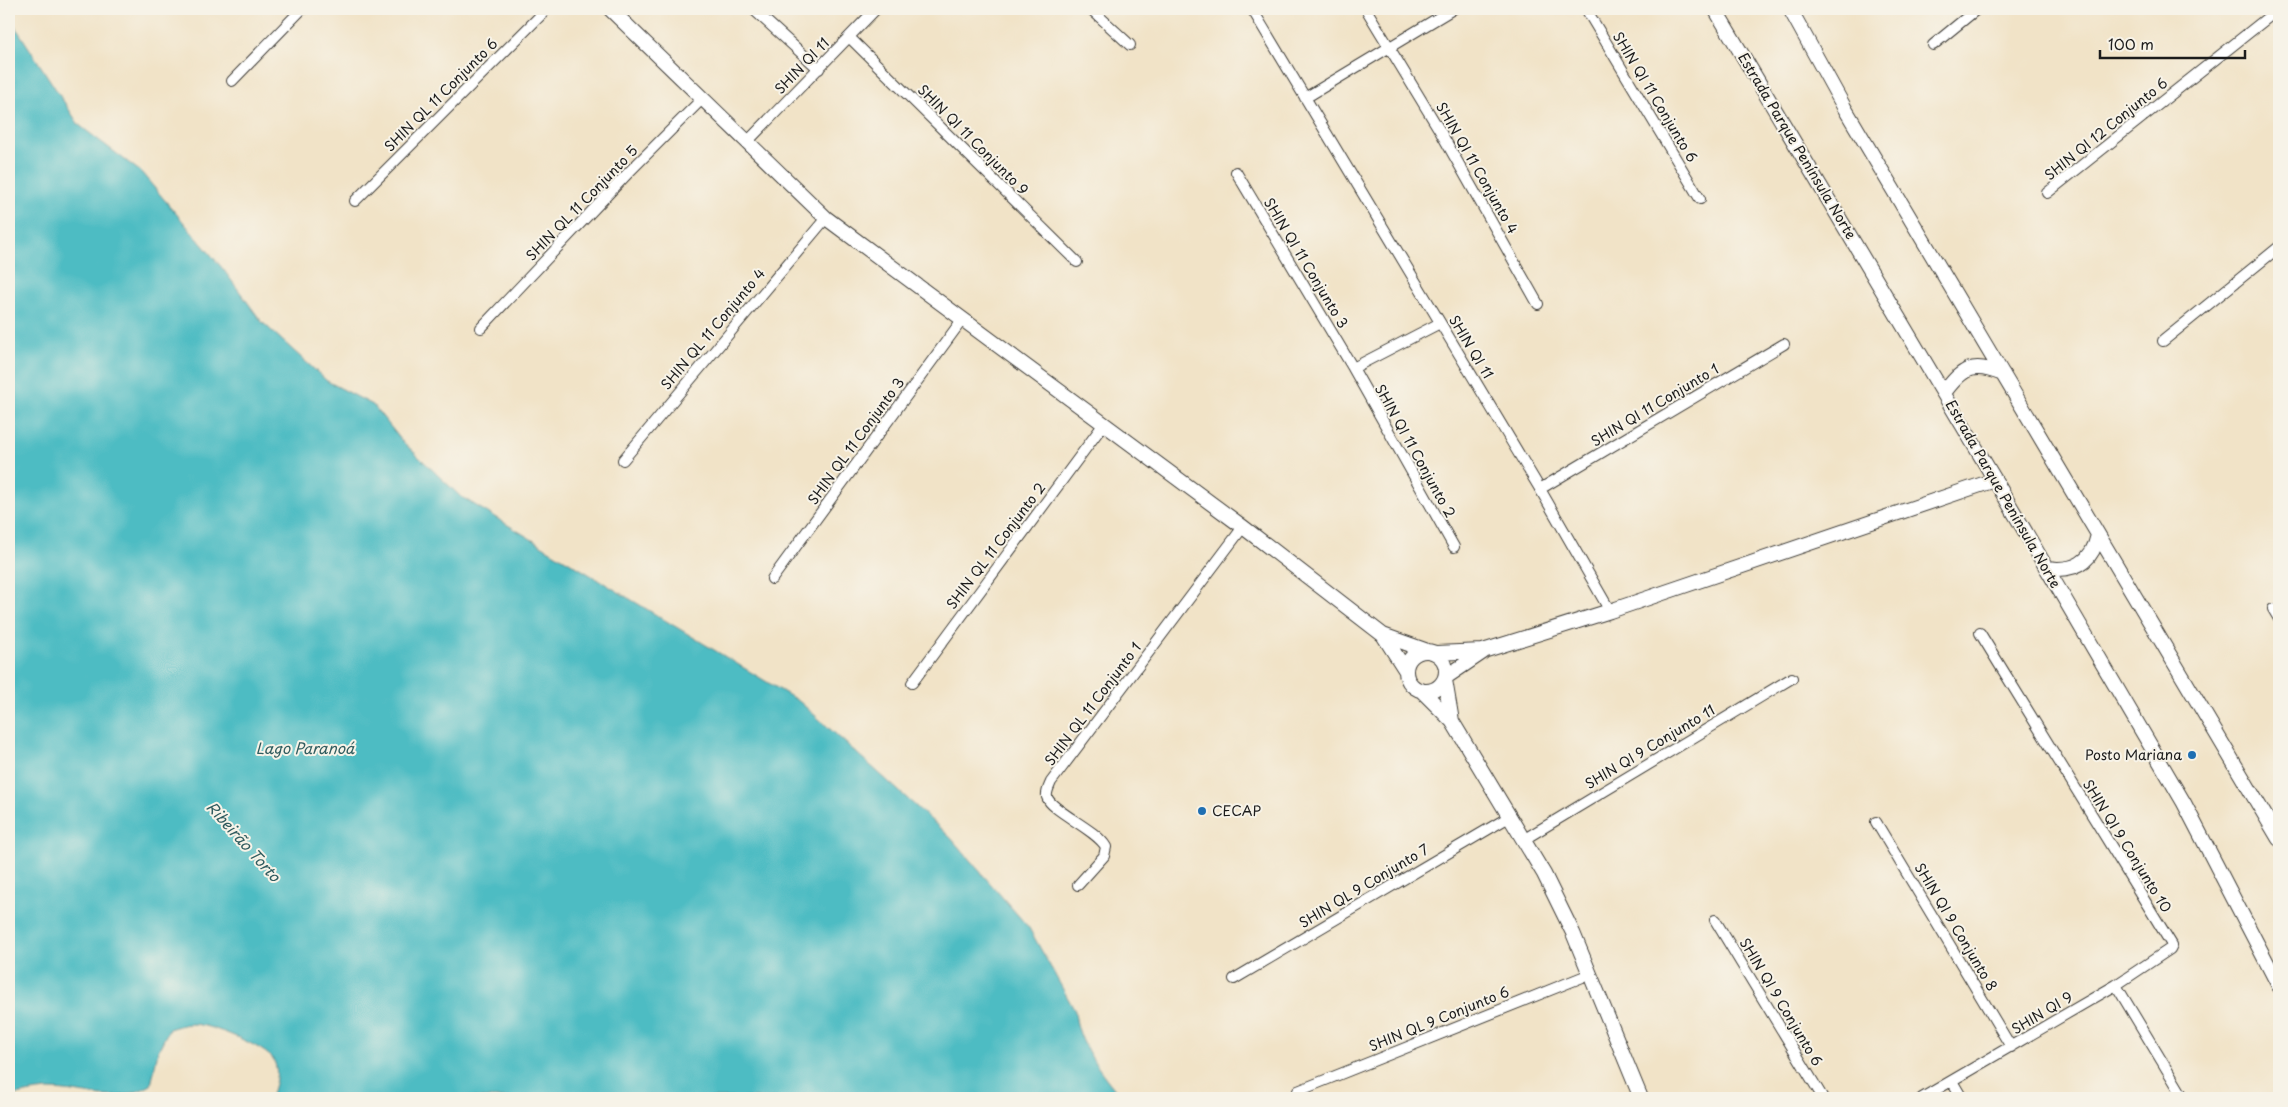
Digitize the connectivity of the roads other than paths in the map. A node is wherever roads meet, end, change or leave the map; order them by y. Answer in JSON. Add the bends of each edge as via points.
{"nodes":[{"id":1,"x":302,"y":9,"type":"edge"},
{"id":2,"x":547,"y":9,"type":"edge"},
{"id":3,"x":610,"y":9,"type":"edge"},
{"id":4,"x":753,"y":9,"type":"edge"},
{"id":5,"x":876,"y":9,"type":"edge"},
{"id":6,"x":1091,"y":9,"type":"edge"},
{"id":7,"x":1252,"y":9,"type":"edge"},
{"id":8,"x":1366,"y":9,"type":"edge"},
{"id":9,"x":1453,"y":9,"type":"edge"},
{"id":10,"x":1586,"y":9,"type":"edge"},
{"id":11,"x":1715,"y":9,"type":"edge"},
{"id":12,"x":1790,"y":9,"type":"edge"},
{"id":13,"x":1977,"y":9,"type":"edge"},
{"id":14,"x":2276,"y":12,"type":"edge"},
{"id":15,"x":849,"y":37,"type":"junction"},
{"id":16,"x":1130,"y":45,"type":"dead end"},
{"id":17,"x":1933,"y":45,"type":"dead end"},
{"id":18,"x":1390,"y":47,"type":"junction"},
{"id":19,"x":819,"y":70,"type":"junction"},
{"id":20,"x":232,"y":81,"type":"dead end"},
{"id":21,"x":703,"y":98,"type":"junction"},
{"id":22,"x":1304,"y":98,"type":"junction"},
{"id":23,"x":748,"y":141,"type":"junction"},
{"id":24,"x":1236,"y":172,"type":"dead end"},
{"id":25,"x":2047,"y":193,"type":"dead end"},
{"id":26,"x":1700,"y":199,"type":"dead end"},
{"id":27,"x":355,"y":201,"type":"dead end"},
{"id":28,"x":826,"y":218,"type":"junction"},
{"id":29,"x":2279,"y":247,"type":"edge"},
{"id":30,"x":1077,"y":262,"type":"dead end"},
{"id":31,"x":1538,"y":304,"type":"dead end"},
{"id":32,"x":962,"y":320,"type":"junction"},
{"id":33,"x":1440,"y":323,"type":"junction"},
{"id":34,"x":481,"y":328,"type":"dead end"},
{"id":35,"x":2163,"y":341,"type":"dead end"},
{"id":36,"x":1784,"y":344,"type":"dead end"},
{"id":37,"x":1353,"y":368,"type":"junction"},
{"id":38,"x":2003,"y":374,"type":"junction"},
{"id":39,"x":1944,"y":392,"type":"junction"},
{"id":40,"x":1103,"y":424,"type":"junction"},
{"id":41,"x":623,"y":460,"type":"dead end"},
{"id":42,"x":1995,"y":480,"type":"junction"},
{"id":43,"x":1540,"y":489,"type":"junction"},
{"id":44,"x":1243,"y":527,"type":"junction"},
{"id":45,"x":2098,"y":535,"type":"junction"},
{"id":46,"x":1454,"y":547,"type":"dead end"},
{"id":47,"x":2046,"y":568,"type":"junction"},
{"id":48,"x":772,"y":579,"type":"dead end"},
{"id":49,"x":2273,"y":609,"type":"dead end"},
{"id":50,"x":1610,"y":611,"type":"junction"},
{"id":51,"x":2279,"y":619,"type":"edge"},
{"id":52,"x":1980,"y":633,"type":"dead end"},
{"id":53,"x":1383,"y":635,"type":"junction"},
{"id":54,"x":1483,"y":651,"type":"junction"},
{"id":55,"x":1430,"y":652,"type":"junction"},
{"id":56,"x":1406,"y":670,"type":"junction"},
{"id":57,"x":1445,"y":678,"type":"junction"},
{"id":58,"x":1792,"y":678,"type":"dead end"},
{"id":59,"x":912,"y":684,"type":"dead end"},
{"id":60,"x":1421,"y":690,"type":"junction"},
{"id":61,"x":1452,"y":721,"type":"junction"},
{"id":62,"x":1509,"y":817,"type":"junction"},
{"id":63,"x":1876,"y":822,"type":"dead end"},
{"id":64,"x":2279,"y":839,"type":"edge"},
{"id":65,"x":1523,"y":840,"type":"junction"},
{"id":66,"x":1078,"y":885,"type":"dead end"},
{"id":67,"x":1715,"y":920,"type":"dead end"},
{"id":68,"x":2172,"y":945,"type":"joint"},
{"id":69,"x":1590,"y":974,"type":"junction"},
{"id":70,"x":1234,"y":979,"type":"dead end"},
{"id":71,"x":2116,"y":985,"type":"junction"},
{"id":72,"x":2279,"y":986,"type":"edge"},
{"id":73,"x":2011,"y":1047,"type":"junction"},
{"id":74,"x":1952,"y":1081,"type":"junction"},
{"id":75,"x":1298,"y":1091,"type":"dead end"},
{"id":76,"x":1640,"y":1098,"type":"edge"},
{"id":77,"x":1823,"y":1098,"type":"edge"},
{"id":78,"x":1922,"y":1098,"type":"edge"},
{"id":79,"x":1962,"y":1098,"type":"edge"},
{"id":80,"x":2184,"y":1098,"type":"edge"}],
"edges":[{"from":1,"to":20,"type":"street"},
{"from":2,"to":27,"type":"street","name":"SHIN QL 11 Conjunto 6"},
{"from":3,"to":21,"type":"street"},
{"from":4,"to":19,"type":"street"},
{"from":5,"to":15,"type":"street","name":"SHIN QI 11"},
{"from":6,"to":16,"type":"street"},
{"from":7,"to":22,"type":"street","name":"SHIN QI 11"},
{"from":8,"to":18,"type":"street","name":"SHIN QI 11 Conjunto 4"},
{"from":9,"to":18,"type":"street"},
{"from":10,"to":26,"type":"street","name":"SHIN QI 11 Conjunto 6"},
{"from":11,"to":39,"type":"street","name":"Estrada Parque Península Norte"},
{"from":12,"to":38,"type":"street","via":[[1844,107]]},
{"from":13,"to":17,"type":"street"},
{"from":14,"to":25,"type":"street","name":"SHIN QI 12 Conjunto 6"},
{"from":15,"to":19,"type":"street","name":"SHIN QI 11"},
{"from":15,"to":30,"type":"street","name":"SHIN QI 11 Conjunto 9"},
{"from":18,"to":22,"type":"street"},
{"from":18,"to":31,"type":"street","name":"SHIN QI 11 Conjunto 4"},
{"from":19,"to":23,"type":"street","name":"SHIN QI 11"},
{"from":21,"to":23,"type":"street"},
{"from":21,"to":34,"type":"street","name":"SHIN QL 11 Conjunto 5"},
{"from":22,"to":33,"type":"street","name":"SHIN QI 11"},
{"from":23,"to":28,"type":"street"},
{"from":24,"to":37,"type":"street","name":"SHIN QI 11 Conjunto 3"},
{"from":28,"to":32,"type":"street"},
{"from":28,"to":41,"type":"street","name":"SHIN QL 11 Conjunto 4"},
{"from":29,"to":35,"type":"street"},
{"from":32,"to":40,"type":"street"},
{"from":32,"to":48,"type":"street","name":"SHIN QL 11 Conjunto 3"},
{"from":33,"to":37,"type":"street"},
{"from":33,"to":43,"type":"street","name":"SHIN QI 11"},
{"from":36,"to":43,"type":"street","name":"SHIN QI 11 Conjunto 1"},
{"from":37,"to":46,"type":"street","name":"SHIN QI 11 Conjunto 2"},
{"from":38,"to":39,"type":"street","via":[[1986,367],[1972,367],[1960,373]]},
{"from":38,"to":45,"type":"street"},
{"from":39,"to":42,"type":"street","name":"Estrada Parque Península Norte"},
{"from":40,"to":44,"type":"street"},
{"from":40,"to":59,"type":"street","name":"SHIN QL 11 Conjunto 2"},
{"from":42,"to":47,"type":"street","name":"Estrada Parque Península Norte"},
{"from":42,"to":50,"type":"street"},
{"from":43,"to":50,"type":"street","name":"SHIN QI 11"},
{"from":44,"to":53,"type":"street"},
{"from":44,"to":66,"type":"street","name":"SHIN QL 11 Conjunto 1","via":[[1051,782],[1047,799],[1103,840],[1106,847],[1104,856]]},
{"from":45,"to":47,"type":"street","via":[[2093,554],[2080,564],[2064,569]]},
{"from":45,"to":64,"type":"street"},
{"from":47,"to":72,"type":"street","name":"Estrada Parque Península Norte","via":[[2184,803]]},
{"from":49,"to":51,"type":"street"},
{"from":50,"to":54,"type":"street"},
{"from":52,"to":68,"type":"street","name":"SHIN QI 9 Conjunto 10"},
{"from":53,"to":55,"type":"street"},
{"from":53,"to":56,"type":"street"},
{"from":54,"to":55,"type":"street"},
{"from":54,"to":57,"type":"street"},
{"from":55,"to":56,"type":"street","via":[[1411,656]]},
{"from":55,"to":57,"type":"street","via":[[1443,659]]},
{"from":56,"to":60,"type":"street","via":[[1413,686]]},
{"from":57,"to":60,"type":"street","via":[[1437,688]]},
{"from":57,"to":61,"type":"street"},
{"from":58,"to":65,"type":"street","name":"SHIN QI 9 Conjunto 11"},
{"from":60,"to":61,"type":"street"},
{"from":61,"to":62,"type":"street"},
{"from":62,"to":65,"type":"street"},
{"from":62,"to":70,"type":"street","name":"SHIN QL 9 Conjunto 7"},
{"from":63,"to":73,"type":"street","name":"SHIN QI 9 Conjunto 8"},
{"from":65,"to":69,"type":"street","via":[[1559,902]]},
{"from":67,"to":77,"type":"street","name":"SHIN QI 9 Conjunto 6"},
{"from":68,"to":71,"type":"street","name":"SHIN QI 9"},
{"from":69,"to":75,"type":"street","name":"SHIN QL 9 Conjunto 6"},
{"from":69,"to":76,"type":"street"},
{"from":71,"to":73,"type":"street","name":"SHIN QI 9"},
{"from":71,"to":80,"type":"street"},
{"from":73,"to":74,"type":"street","name":"SHIN QI 9"},
{"from":74,"to":78,"type":"street","name":"SHIN QI 9"},
{"from":74,"to":79,"type":"street"}]}
